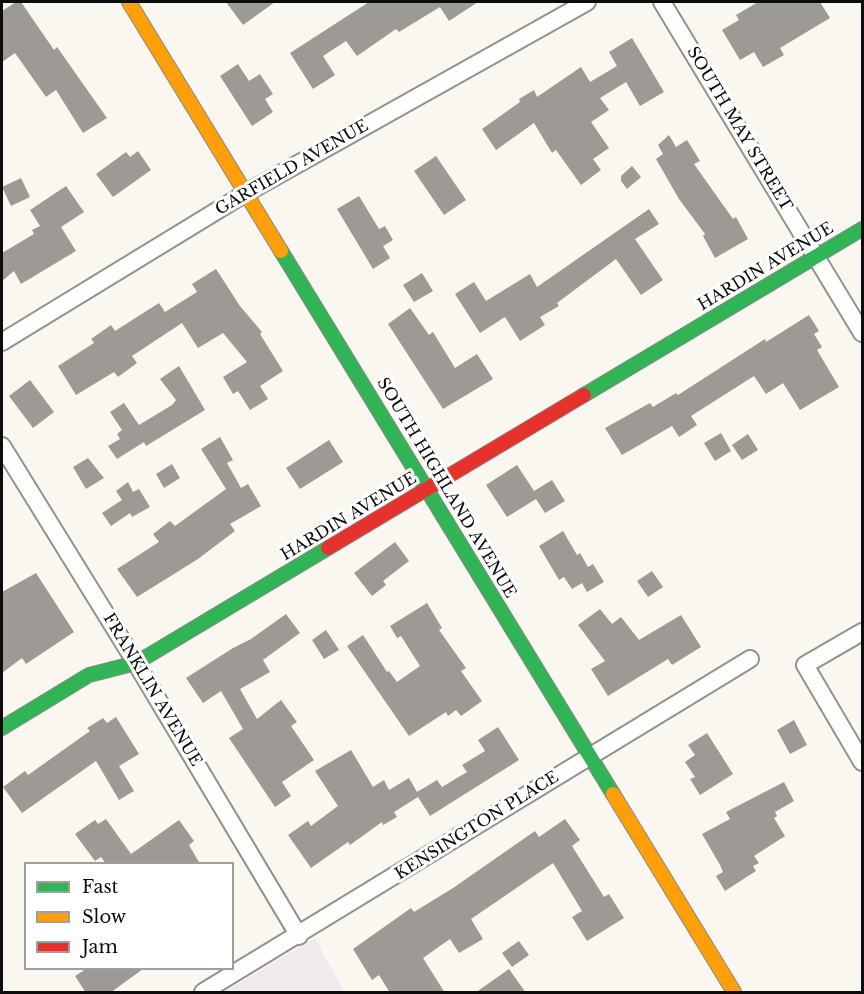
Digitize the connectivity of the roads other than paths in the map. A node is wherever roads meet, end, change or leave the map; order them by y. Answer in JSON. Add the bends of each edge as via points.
{"nodes":[{"id":1,"x":129,"y":2,"type":"edge"},
{"id":2,"x":587,"y":2,"type":"edge"},
{"id":3,"x":662,"y":2,"type":"edge"},
{"id":4,"x":246,"y":193,"type":"junction"},
{"id":5,"x":862,"y":229,"type":"edge"},
{"id":6,"x":815,"y":257,"type":"junction"},
{"id":7,"x":862,"y":333,"type":"edge"},
{"id":8,"x":2,"y":342,"type":"edge"},
{"id":9,"x":2,"y":446,"type":"edge"},
{"id":10,"x":427,"y":489,"type":"junction"},
{"id":11,"x":862,"y":632,"type":"edge"},
{"id":12,"x":750,"y":659,"type":"dead end"},
{"id":13,"x":136,"y":663,"type":"junction"},
{"id":14,"x":2,"y":728,"type":"edge"},
{"id":15,"x":590,"y":757,"type":"junction"},
{"id":16,"x":862,"y":762,"type":"edge"},
{"id":17,"x":299,"y":936,"type":"junction"},
{"id":18,"x":203,"y":993,"type":"edge"},
{"id":19,"x":734,"y":993,"type":"edge"}],
"edges":[{"from":1,"to":4,"type":"street","name":"SOUTH HIGHLAND AVENUE"},
{"from":2,"to":4,"type":"street","name":"GARFIELD AVENUE"},
{"from":3,"to":6,"type":"street","name":"SOUTH MAY STREET"},
{"from":4,"to":8,"type":"street","name":"GARFIELD AVENUE"},
{"from":4,"to":10,"type":"street","name":"SOUTH HIGHLAND AVENUE"},
{"from":5,"to":6,"type":"street","name":"HARDIN AVENUE"},
{"from":6,"to":7,"type":"street","name":"SOUTH MAY STREET"},
{"from":6,"to":10,"type":"street","name":"HARDIN AVENUE"},
{"from":9,"to":13,"type":"street","name":"FRANKLIN AVENUE"},
{"from":10,"to":13,"type":"street","name":"HARDIN AVENUE"},
{"from":10,"to":15,"type":"street","name":"SOUTH HIGHLAND AVENUE"},
{"from":11,"to":16,"type":"street","via":[[805,665]]},
{"from":12,"to":15,"type":"street","name":"KENSINGTON PLACE"},
{"from":13,"to":14,"type":"street","name":"HARDIN AVENUE","via":[[89,675]]},
{"from":13,"to":17,"type":"street","name":"FRANKLIN AVENUE"},
{"from":15,"to":17,"type":"street","name":"KENSINGTON PLACE"},
{"from":15,"to":19,"type":"street","name":"SOUTH HIGHLAND AVENUE"},
{"from":17,"to":18,"type":"street","name":"KENSINGTON PLACE"}]}
